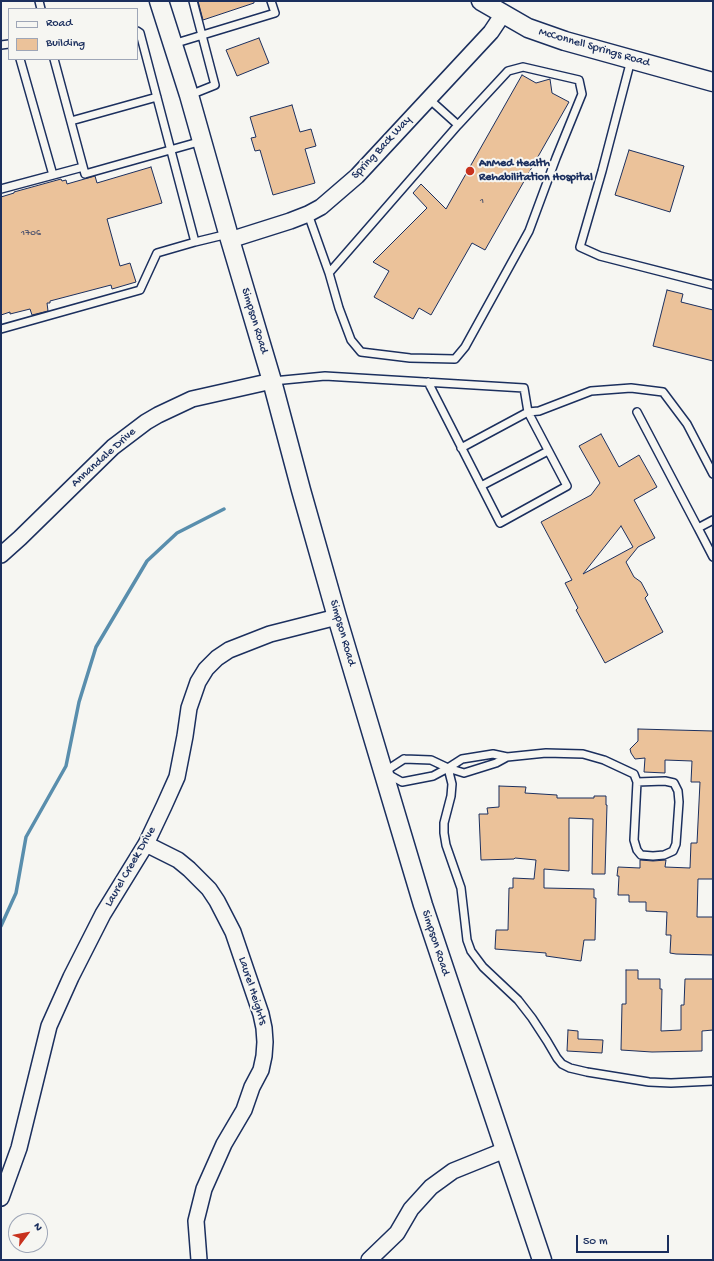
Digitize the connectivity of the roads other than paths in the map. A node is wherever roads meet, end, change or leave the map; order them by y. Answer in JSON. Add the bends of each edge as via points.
{"nodes":[{"id":1,"x":159,"y":1,"type":"edge"},
{"id":2,"x":193,"y":1,"type":"edge"},
{"id":3,"x":271,"y":1,"type":"edge"},
{"id":4,"x":481,"y":1,"type":"edge"},
{"id":5,"x":503,"y":14,"type":"junction"},
{"id":6,"x":138,"y":32,"type":"edge"},
{"id":7,"x":202,"y":35,"type":"junction"},
{"id":8,"x":172,"y":44,"type":"junction"},
{"id":9,"x":631,"y":59,"type":"junction"},
{"id":10,"x":20,"y":60,"type":"edge"},
{"id":11,"x":54,"y":60,"type":"edge"},
{"id":12,"x":713,"y":82,"type":"edge"},
{"id":13,"x":189,"y":96,"type":"junction"},
{"id":14,"x":157,"y":97,"type":"junction"},
{"id":15,"x":428,"y":98,"type":"junction"},
{"id":16,"x":71,"y":121,"type":"junction"},
{"id":17,"x":458,"y":125,"type":"junction"},
{"id":18,"x":202,"y":141,"type":"junction"},
{"id":19,"x":170,"y":150,"type":"junction"},
{"id":20,"x":83,"y":167,"type":"junction"},
{"id":21,"x":52,"y":176,"type":"junction"},
{"id":22,"x":1,"y":189,"type":"edge"},
{"id":23,"x":308,"y":214,"type":"junction"},
{"id":24,"x":229,"y":237,"type":"junction"},
{"id":25,"x":195,"y":242,"type":"junction"},
{"id":26,"x":329,"y":273,"type":"junction"},
{"id":27,"x":713,"y":286,"type":"edge"},
{"id":28,"x":1,"y":329,"type":"edge"},
{"id":29,"x":272,"y":381,"type":"junction"},
{"id":30,"x":428,"y":382,"type":"junction"},
{"id":31,"x":528,"y":412,"type":"junction"},
{"id":32,"x":637,"y":412,"type":"dead end"},
{"id":33,"x":461,"y":448,"type":"junction"},
{"id":34,"x":548,"y":451,"type":"junction"},
{"id":35,"x":713,"y":474,"type":"edge"},
{"id":36,"x":481,"y":486,"type":"junction"},
{"id":37,"x":713,"y":520,"type":"edge"},
{"id":38,"x":698,"y":528,"type":"junction"},
{"id":39,"x":1,"y":555,"type":"edge"},
{"id":40,"x":713,"y":557,"type":"edge"},
{"id":41,"x":337,"y":617,"type":"junction"},
{"id":42,"x":507,"y":757,"type":"junction"},
{"id":43,"x":448,"y":768,"type":"junction"},
{"id":44,"x":384,"y":772,"type":"junction"},
{"id":45,"x":637,"y":782,"type":"junction"},
{"id":46,"x":146,"y":844,"type":"junction"},
{"id":47,"x":713,"y":1081,"type":"edge"},
{"id":48,"x":505,"y":1150,"type":"junction"},
{"id":49,"x":1,"y":1198,"type":"edge"},
{"id":50,"x":199,"y":1260,"type":"edge"},
{"id":51,"x":369,"y":1260,"type":"edge"},
{"id":52,"x":542,"y":1260,"type":"edge"}],
"edges":[{"from":1,"to":8,"type":"street","name":"Simpson Road"},
{"from":2,"to":7,"type":"lane"},
{"from":3,"to":7,"type":"lane","via":[[275,13]]},
{"from":4,"to":5,"type":"street","name":"McConnell Springs Road"},
{"from":5,"to":9,"type":"street","name":"McConnell Springs Road","via":[[528,28]]},
{"from":5,"to":15,"type":"street","name":"Spring Back Way","via":[[491,32]]},
{"from":6,"to":14,"type":"lane"},
{"from":7,"to":8,"type":"lane"},
{"from":7,"to":13,"type":"lane","via":[[215,85]]},
{"from":8,"to":13,"type":"street","name":"Simpson Road"},
{"from":9,"to":12,"type":"street","name":"McConnell Springs Road"},
{"from":9,"to":27,"type":"lane","via":[[580,247],[600,256]]},
{"from":10,"to":21,"type":"lane"},
{"from":11,"to":16,"type":"lane"},
{"from":13,"to":18,"type":"street","name":"Simpson Road"},
{"from":14,"to":16,"type":"lane"},
{"from":14,"to":19,"type":"lane"},
{"from":15,"to":17,"type":"lane"},
{"from":15,"to":23,"type":"street","name":"Spring Back Way","via":[[357,176],[321,207]]},
{"from":16,"to":20,"type":"lane"},
{"from":17,"to":26,"type":"lane"},
{"from":17,"to":26,"type":"lane","via":[[508,71],[523,67],[579,80],[582,94],[529,231],[465,347],[455,359],[410,358],[361,352],[351,340]]},
{"from":18,"to":19,"type":"lane"},
{"from":18,"to":24,"type":"street","name":"Simpson Road"},
{"from":19,"to":20,"type":"lane","via":[[85,174]]},
{"from":19,"to":25,"type":"lane"},
{"from":20,"to":21,"type":"lane"},
{"from":21,"to":22,"type":"lane"},
{"from":23,"to":24,"type":"street","name":"Spring Back Way"},
{"from":23,"to":26,"type":"lane"},
{"from":24,"to":25,"type":"lane"},
{"from":24,"to":29,"type":"street","name":"Simpson Road"},
{"from":25,"to":28,"type":"lane","via":[[157,253],[140,290]]},
{"from":29,"to":30,"type":"lane","via":[[325,376]]},
{"from":29,"to":39,"type":"street","name":"Annandale Drive","via":[[192,399],[158,414],[133,430]]},
{"from":29,"to":41,"type":"street","name":"Simpson Road"},
{"from":30,"to":31,"type":"lane","via":[[524,388]]},
{"from":30,"to":33,"type":"lane"},
{"from":31,"to":33,"type":"lane"},
{"from":31,"to":34,"type":"lane"},
{"from":31,"to":35,"type":"lane","via":[[539,411],[591,391],[631,388],[663,392],[686,424]]},
{"from":32,"to":38,"type":"lane"},
{"from":33,"to":36,"type":"lane"},
{"from":34,"to":36,"type":"lane"},
{"from":34,"to":36,"type":"lane","via":[[567,486],[500,523]]},
{"from":37,"to":38,"type":"lane"},
{"from":38,"to":40,"type":"lane"},
{"from":41,"to":44,"type":"street","name":"Simpson Road"},
{"from":41,"to":46,"type":"street","name":"Laurel Creek Drive","via":[[244,643],[217,658],[206,669],[198,682],[189,708],[177,777]]},
{"from":42,"to":43,"type":"lane","via":[[493,754],[462,759]]},
{"from":42,"to":43,"type":"lane","via":[[464,773]]},
{"from":42,"to":45,"type":"lane","via":[[546,753],[583,754],[604,760],[634,774]]},
{"from":43,"to":44,"type":"lane","via":[[433,776],[402,782]]},
{"from":43,"to":44,"type":"lane","via":[[431,760],[404,759]]},
{"from":43,"to":47,"type":"lane","via":[[452,784],[444,833],[460,888],[467,940],[471,951],[483,967],[518,1000],[556,1058],[562,1064],[576,1070],[649,1082],[671,1084]]},
{"from":44,"to":48,"type":"street","name":"Simpson Road","via":[[423,905]]},
{"from":45,"to":45,"type":"lane","via":[[634,840],[637,850],[641,855],[664,855],[673,851],[676,844],[678,791],[674,783],[665,781]]},
{"from":46,"to":49,"type":"street","name":"Laurel Creek Drive","via":[[103,914],[49,1026],[19,1148]]},
{"from":46,"to":50,"type":"street","name":"Laurel Heights","via":[[178,860],[217,900],[233,932],[264,1028],[266,1042],[260,1070],[244,1110],[224,1144],[202,1196],[196,1221]]},
{"from":48,"to":51,"type":"street","via":[[453,1171],[431,1187],[411,1210],[397,1233]]},
{"from":48,"to":52,"type":"street","name":"Simpson Road"}]}
